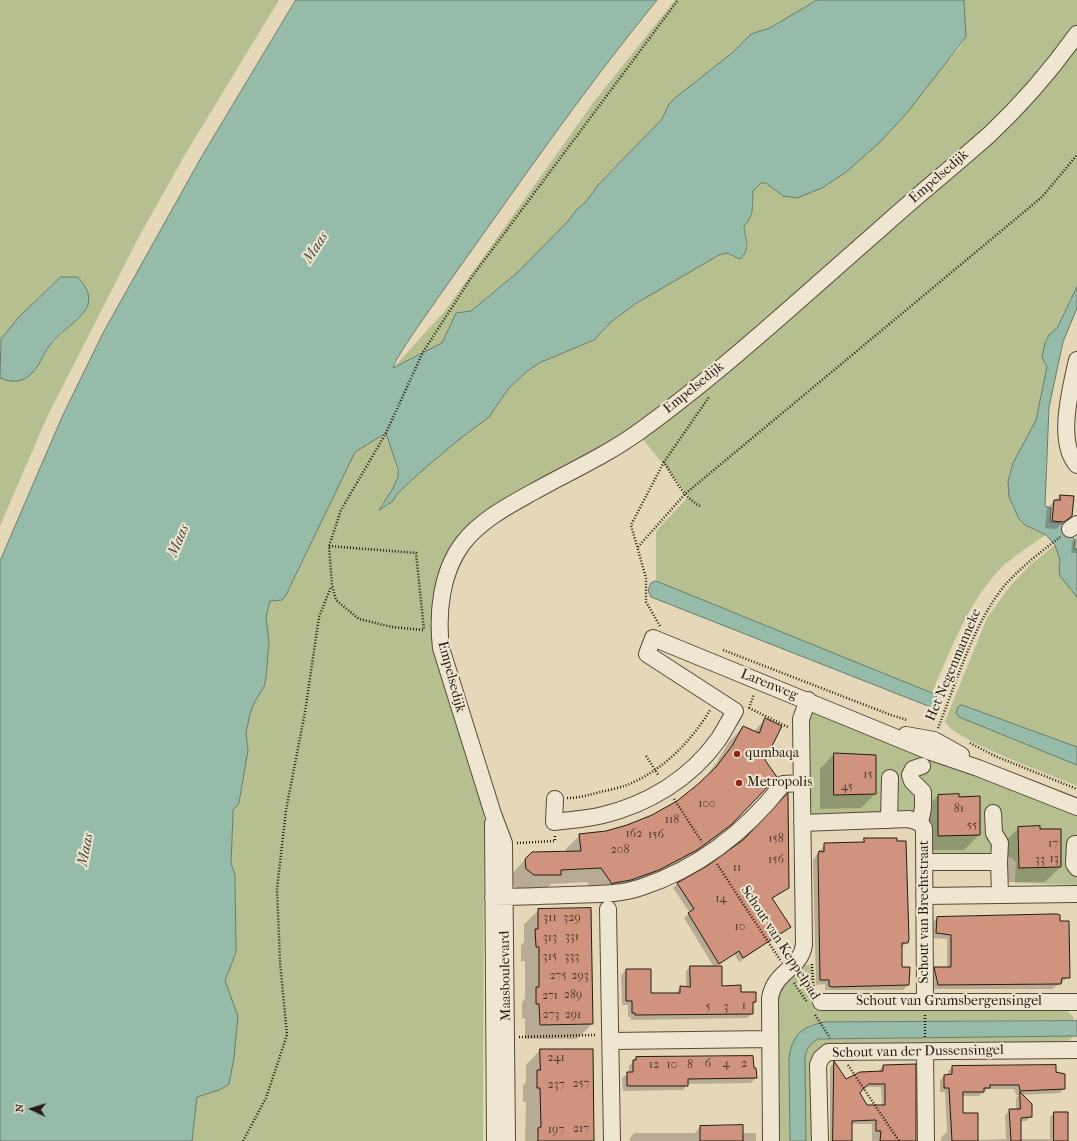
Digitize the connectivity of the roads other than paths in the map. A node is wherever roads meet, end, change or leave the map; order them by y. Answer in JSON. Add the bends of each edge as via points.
{"nodes":[{"id":1,"x":1077,"y":34,"type":"edge"},
{"id":2,"x":1077,"y":360,"type":"edge"},
{"id":3,"x":1077,"y":465,"type":"edge"},
{"id":4,"x":808,"y":700,"type":"junction"},
{"id":5,"x":885,"y":732,"type":"junction"},
{"id":6,"x":922,"y":766,"type":"dead end"},
{"id":7,"x":978,"y":768,"type":"junction"},
{"id":8,"x":481,"y":775,"type":"joint"},
{"id":9,"x":890,"y":778,"type":"dead end"},
{"id":10,"x":801,"y":783,"type":"junction"},
{"id":11,"x":555,"y":799,"type":"road end"},
{"id":12,"x":1077,"y":807,"type":"edge"},
{"id":13,"x":994,"y":813,"type":"dead end"},
{"id":14,"x":889,"y":820,"type":"junction"},
{"id":15,"x":802,"y":823,"type":"junction"},
{"id":16,"x":920,"y":823,"type":"junction"},
{"id":17,"x":1075,"y":844,"type":"dead end"},
{"id":18,"x":925,"y":862,"type":"junction"},
{"id":19,"x":999,"y":862,"type":"junction"},
{"id":20,"x":1077,"y":868,"type":"edge"},
{"id":21,"x":1077,"y":894,"type":"edge"},
{"id":22,"x":1000,"y":895,"type":"junction"},
{"id":23,"x":924,"y":896,"type":"junction"},
{"id":24,"x":499,"y":897,"type":"junction"},
{"id":25,"x":608,"y":909,"type":"dead end"},
{"id":26,"x":1077,"y":1002,"type":"edge"},
{"id":27,"x":925,"y":1006,"type":"junction"},
{"id":28,"x":814,"y":1008,"type":"road end"},
{"id":29,"x":611,"y":1038,"type":"junction"},
{"id":30,"x":770,"y":1039,"type":"junction"},
{"id":31,"x":925,"y":1048,"type":"junction"},
{"id":32,"x":1077,"y":1050,"type":"edge"},
{"id":33,"x":495,"y":1141,"type":"edge"},
{"id":34,"x":507,"y":1141,"type":"edge"},
{"id":35,"x":612,"y":1141,"type":"edge"},
{"id":36,"x":771,"y":1141,"type":"edge"},
{"id":37,"x":820,"y":1141,"type":"edge"},
{"id":38,"x":926,"y":1141,"type":"edge"}],
"edges":[{"from":1,"to":8,"type":"street","name":"Empelsedijk","via":[[1040,80],[991,132],[684,398],[639,432],[595,460],[501,509],[472,533],[450,565],[431,630],[441,648]]},
{"from":2,"to":3,"type":"street","via":[[1066,427],[1068,446]]},
{"from":4,"to":5,"type":"street","name":"Larenweg"},
{"from":4,"to":10,"type":"street","via":[[801,719]]},
{"from":4,"to":11,"type":"street","name":"Larenweg","via":[[657,632],[647,654],[735,711],[718,740],[694,767],[668,789],[632,807],[601,816],[554,822]]},
{"from":5,"to":7,"type":"street","name":"Larenweg","via":[[930,752]]},
{"from":5,"to":7,"type":"street","name":"Larenweg","via":[[938,731]]},
{"from":6,"to":16,"type":"street","via":[[914,769],[910,775],[912,782],[923,792],[924,808]]},
{"from":7,"to":12,"type":"street","name":"Larenweg"},
{"from":8,"to":24,"type":"street","name":"Maasboulevard","via":[[493,814]]},
{"from":9,"to":14,"type":"street"},
{"from":10,"to":15,"type":"street"},
{"from":10,"to":24,"type":"street","via":[[783,784],[741,831],[710,854],[684,869],[642,887],[609,894]]},
{"from":13,"to":19,"type":"street","via":[[994,833],[1000,843]]},
{"from":14,"to":15,"type":"street","name":"Schout van Brechtstraat"},
{"from":14,"to":16,"type":"street","name":"Schout van Brechtstraat","via":[[909,819]]},
{"from":15,"to":30,"type":"street","via":[[803,953],[772,987]]},
{"from":16,"to":18,"type":"street","name":"Schout van Brechtstraat","via":[[925,834]]},
{"from":17,"to":20,"type":"street","via":[[1074,864]]},
{"from":18,"to":19,"type":"street"},
{"from":18,"to":23,"type":"street","name":"Schout van Brechtstraat"},
{"from":19,"to":22,"type":"street"},
{"from":21,"to":22,"type":"street"},
{"from":22,"to":23,"type":"street"},
{"from":23,"to":27,"type":"street","name":"Schout van Brechtstraat"},
{"from":24,"to":33,"type":"street","name":"Maasboulevard"},
{"from":24,"to":34,"type":"street","name":"Maasboulevard","via":[[506,1037]]},
{"from":25,"to":29,"type":"street"},
{"from":26,"to":27,"type":"street","name":"Schout van Gramsbergensingel"},
{"from":27,"to":28,"type":"street","name":"Schout van Gramsbergensingel"},
{"from":29,"to":30,"type":"street"},
{"from":29,"to":35,"type":"street"},
{"from":30,"to":36,"type":"street"},
{"from":31,"to":32,"type":"street","name":"Schout van der Dussensingel"},
{"from":31,"to":37,"type":"street","name":"Schout van der Dussensingel","via":[[837,1050],[828,1052],[821,1058],[818,1065]]},
{"from":31,"to":38,"type":"street"}]}
